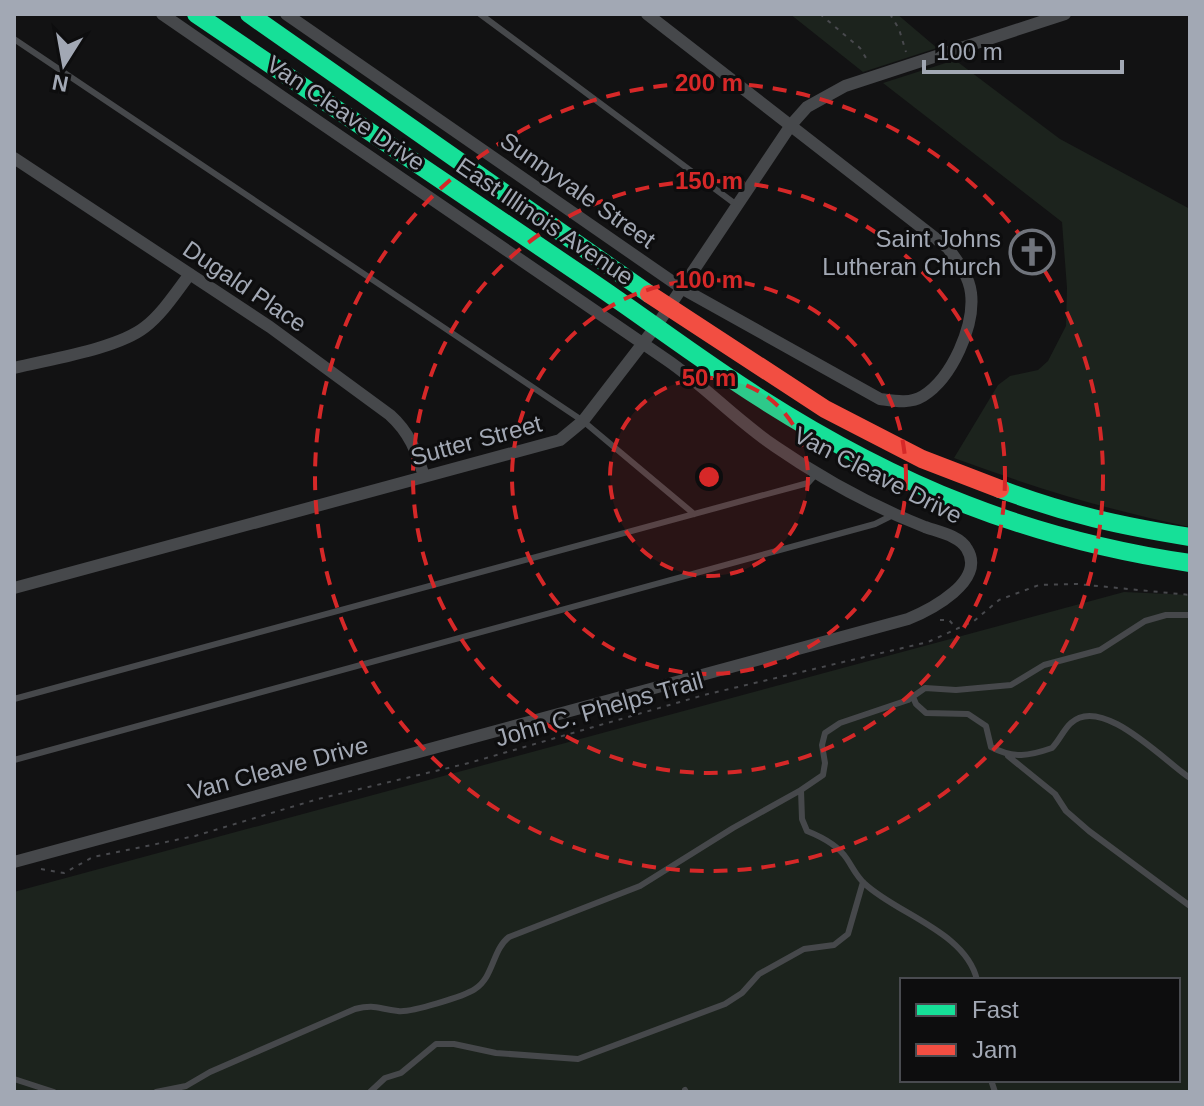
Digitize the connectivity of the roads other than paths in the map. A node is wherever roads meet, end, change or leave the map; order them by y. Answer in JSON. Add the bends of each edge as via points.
{"nodes":[{"id":1,"x":162,"y":14,"type":"edge"},
{"id":2,"x":196,"y":14,"type":"edge"},
{"id":3,"x":249,"y":14,"type":"edge"},
{"id":4,"x":286,"y":14,"type":"edge"},
{"id":5,"x":480,"y":14,"type":"edge"},
{"id":6,"x":647,"y":14,"type":"edge"},
{"id":7,"x":1065,"y":14,"type":"edge"},
{"id":8,"x":270,"y":28,"type":"junction"},
{"id":9,"x":14,"y":39,"type":"edge"},
{"id":10,"x":253,"y":53,"type":"junction"},
{"id":11,"x":791,"y":125,"type":"junction"},
{"id":12,"x":14,"y":158,"type":"edge"},
{"id":13,"x":738,"y":206,"type":"junction"},
{"id":14,"x":190,"y":274,"type":"junction"},
{"id":15,"x":683,"y":289,"type":"junction"},
{"id":16,"x":669,"y":308,"type":"junction"},
{"id":17,"x":657,"y":325,"type":"junction"},
{"id":18,"x":643,"y":344,"type":"junction"},
{"id":19,"x":14,"y":368,"type":"edge"},
{"id":20,"x":583,"y":421,"type":"junction"},
{"id":21,"x":818,"y":473,"type":"junction"},
{"id":22,"x":424,"y":476,"type":"junction"},
{"id":23,"x":694,"y":514,"type":"junction"},
{"id":24,"x":895,"y":514,"type":"junction"},
{"id":25,"x":1190,"y":537,"type":"edge"},
{"id":26,"x":1190,"y":563,"type":"edge"},
{"id":27,"x":14,"y":588,"type":"edge"},
{"id":28,"x":1190,"y":615,"type":"edge"},
{"id":29,"x":913,"y":697,"type":"junction"},
{"id":30,"x":14,"y":699,"type":"edge"},
{"id":31,"x":1005,"y":754,"type":"junction"},
{"id":32,"x":14,"y":760,"type":"edge"},
{"id":33,"x":1190,"y":778,"type":"edge"},
{"id":34,"x":801,"y":790,"type":"junction"},
{"id":35,"x":14,"y":862,"type":"edge"},
{"id":36,"x":863,"y":882,"type":"junction"},
{"id":37,"x":1190,"y":906,"type":"edge"},
{"id":38,"x":977,"y":978,"type":"edge"},
{"id":39,"x":14,"y":1079,"type":"edge"},
{"id":40,"x":54,"y":1092,"type":"edge"},
{"id":41,"x":156,"y":1092,"type":"edge"},
{"id":42,"x":370,"y":1092,"type":"edge"}],
"edges":[{"from":1,"to":18,"type":"street","name":"Van Cleave Drive"},
{"from":2,"to":10,"type":"main road","name":"East Illinois Avenue"},
{"from":3,"to":8,"type":"main road","name":"East Illinois Avenue"},
{"from":4,"to":15,"type":"street","name":"Sunnyvale Street"},
{"from":5,"to":13,"type":"lane"},
{"from":6,"to":11,"type":"street","name":"Sunnyvale Street"},
{"from":7,"to":11,"type":"street","name":"Sutter Street","via":[[845,86],[807,107]]},
{"from":8,"to":10,"type":"main road"},
{"from":8,"to":16,"type":"main road","name":"East Illinois Avenue"},
{"from":9,"to":20,"type":"lane"},
{"from":10,"to":17,"type":"main road","name":"East Illinois Avenue"},
{"from":11,"to":13,"type":"street","name":"Sutter Street"},
{"from":11,"to":15,"type":"street","name":"Sunnyvale Street","via":[[948,248],[963,269],[971,289],[972,315],[965,340],[937,384],[921,397],[880,399]]},
{"from":12,"to":14,"type":"street","name":"Dugald Place"},
{"from":13,"to":15,"type":"street","name":"Sutter Street"},
{"from":14,"to":19,"type":"street","via":[[145,327],[121,341]]},
{"from":14,"to":22,"type":"street","name":"Dugald Place","via":[[404,427]]},
{"from":15,"to":16,"type":"street","name":"Sutter Street"},
{"from":16,"to":17,"type":"street","name":"Sutter Street"},
{"from":16,"to":25,"type":"main road","name":"East Illinois Avenue","via":[[825,409],[922,459],[1056,510]]},
{"from":17,"to":18,"type":"street","name":"Sutter Street"},
{"from":17,"to":26,"type":"main road","name":"East Illinois Avenue","via":[[807,427],[930,492],[1028,530]]},
{"from":18,"to":20,"type":"street","name":"Sutter Street"},
{"from":18,"to":21,"type":"street","name":"Van Cleave Drive","via":[[758,435]]},
{"from":20,"to":22,"type":"street","name":"Sutter Street","via":[[560,440]]},
{"from":20,"to":23,"type":"lane"},
{"from":21,"to":23,"type":"lane","via":[[808,483]]},
{"from":21,"to":24,"type":"street","name":"Van Cleave Drive"},
{"from":22,"to":27,"type":"street","name":"Sutter Street"},
{"from":23,"to":30,"type":"lane"},
{"from":24,"to":32,"type":"lane","via":[[875,524]]},
{"from":24,"to":35,"type":"street","name":"Van Cleave Drive","via":[[958,540],[971,560],[956,590],[933,609],[908,619]]},
{"from":28,"to":29,"type":"lane","via":[[1145,621],[1100,650],[1044,665],[1011,685],[925,688]]},
{"from":29,"to":31,"type":"lane","via":[[926,713],[968,714],[986,726],[991,747]]},
{"from":29,"to":34,"type":"lane","via":[[825,733],[823,775]]},
{"from":31,"to":33,"type":"lane","via":[[1030,756],[1052,748],[1072,722],[1089,716],[1112,720]]},
{"from":31,"to":37,"type":"lane","via":[[1055,794],[1089,831]]},
{"from":34,"to":36,"type":"lane","via":[[807,831],[846,856]]},
{"from":34,"to":41,"type":"lane","via":[[640,886],[509,937],[475,990],[417,1011],[372,1005],[355,1009],[186,1086]]},
{"from":36,"to":38,"type":"lane","via":[[954,945],[974,967]]},
{"from":36,"to":42,"type":"lane","via":[[848,934],[834,945],[804,949],[759,974],[725,1004],[578,1059],[436,1044]]},
{"from":39,"to":40,"type":"lane"}]}
